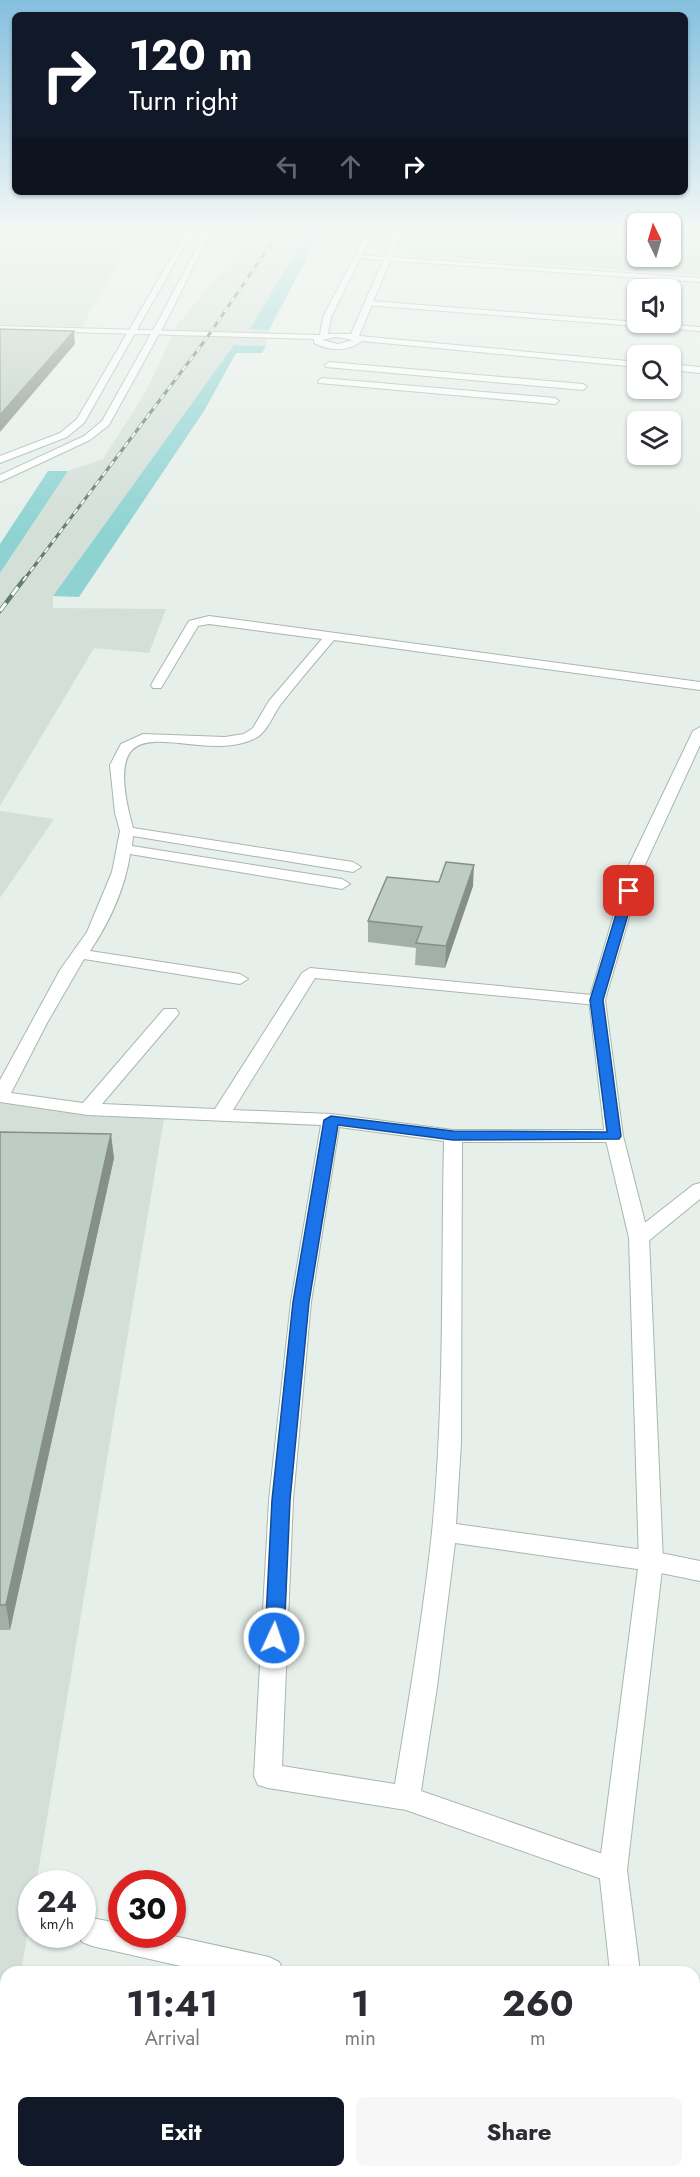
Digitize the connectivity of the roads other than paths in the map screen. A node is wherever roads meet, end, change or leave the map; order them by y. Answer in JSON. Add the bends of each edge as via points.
{"nodes":[{"id":1,"x":57,"y":331,"type":"edge"},
{"id":2,"x":135,"y":331,"type":"edge"},
{"id":3,"x":157,"y":331,"type":"edge"},
{"id":4,"x":323,"y":331,"type":"edge"},
{"id":5,"x":358,"y":331,"type":"edge"},
{"id":6,"x":0,"y":333,"type":"edge"},
{"id":7,"x":133,"y":334,"type":"junction"},
{"id":8,"x":155,"y":334,"type":"junction"},
{"id":9,"x":321,"y":339,"type":"junction"},
{"id":10,"x":354,"y":340,"type":"junction"},
{"id":11,"x":336,"y":346,"type":"junction"},
{"id":12,"x":627,"y":364,"type":"edge"},
{"id":13,"x":329,"y":365,"type":"junction"},
{"id":14,"x":681,"y":369,"type":"edge"},
{"id":15,"x":700,"y":370,"type":"edge"},
{"id":16,"x":322,"y":381,"type":"junction"},
{"id":17,"x":584,"y":387,"type":"dead end"},
{"id":18,"x":317,"y":392,"type":"dead end"},
{"id":19,"x":555,"y":400,"type":"dead end"},
{"id":20,"x":0,"y":460,"type":"edge"},
{"id":21,"x":0,"y":479,"type":"edge"},
{"id":22,"x":330,"y":637,"type":"junction"},
{"id":23,"x":157,"y":686,"type":"dead end"},
{"id":24,"x":700,"y":686,"type":"edge"},
{"id":25,"x":700,"y":731,"type":"edge"},
{"id":26,"x":127,"y":831,"type":"junction"},
{"id":27,"x":124,"y":849,"type":"junction"},
{"id":28,"x":353,"y":867,"type":"dead end"},
{"id":29,"x":342,"y":884,"type":"dead end"},
{"id":30,"x":81,"y":954,"type":"junction"},
{"id":31,"x":240,"y":979,"type":"dead end"},
{"id":32,"x":597,"y":1000,"type":"junction"},
{"id":33,"x":170,"y":1013,"type":"dead end"},
{"id":34,"x":88,"y":1109,"type":"junction"},
{"id":35,"x":221,"y":1114,"type":"junction"},
{"id":36,"x":331,"y":1120,"type":"junction"},
{"id":37,"x":453,"y":1136,"type":"junction"},
{"id":38,"x":614,"y":1136,"type":"junction"},
{"id":39,"x":700,"y":1189,"type":"edge"},
{"id":40,"x":639,"y":1238,"type":"junction"},
{"id":41,"x":444,"y":1532,"type":"junction"},
{"id":42,"x":651,"y":1561,"type":"junction"},
{"id":43,"x":700,"y":1571,"type":"edge"},
{"id":44,"x":406,"y":1798,"type":"junction"},
{"id":45,"x":613,"y":1870,"type":"junction"},
{"id":46,"x":96,"y":1933,"type":"edge"},
{"id":47,"x":242,"y":1966,"type":"edge"},
{"id":48,"x":624,"y":1966,"type":"edge"}],
"edges":[{"from":1,"to":7,"type":"street"},
{"from":2,"to":7,"type":"street"},
{"from":3,"to":8,"type":"street"},
{"from":4,"to":9,"type":"street"},
{"from":5,"to":10,"type":"street"},
{"from":6,"to":7,"type":"street"},
{"from":7,"to":8,"type":"street"},
{"from":7,"to":20,"type":"street","via":[[70,433]]},
{"from":8,"to":9,"type":"street"},
{"from":8,"to":21,"type":"street","via":[[113,414],[98,431]]},
{"from":9,"to":10,"type":"street"},
{"from":9,"to":11,"type":"street"},
{"from":10,"to":11,"type":"street"},
{"from":10,"to":12,"type":"street"},
{"from":11,"to":13,"type":"street"},
{"from":13,"to":16,"type":"street"},
{"from":13,"to":17,"type":"street"},
{"from":14,"to":15,"type":"street"},
{"from":16,"to":18,"type":"street"},
{"from":16,"to":19,"type":"street"},
{"from":22,"to":23,"type":"street","via":[[200,621],[193,624]]},
{"from":22,"to":24,"type":"street"},
{"from":22,"to":26,"type":"street","via":[[274,704],[258,731],[217,741],[143,738],[126,747],[117,765]]},
{"from":25,"to":32,"type":"street","via":[[635,869]]},
{"from":26,"to":27,"type":"street"},
{"from":26,"to":28,"type":"street"},
{"from":27,"to":29,"type":"street"},
{"from":27,"to":30,"type":"street","via":[[120,872]]},
{"from":30,"to":31,"type":"street"},
{"from":30,"to":34,"type":"street","via":[[38,1023],[0,1097]]},
{"from":32,"to":35,"type":"street","via":[[310,973]]},
{"from":32,"to":38,"type":"street"},
{"from":33,"to":34,"type":"street"},
{"from":34,"to":35,"type":"street"},
{"from":35,"to":36,"type":"street"},
{"from":36,"to":37,"type":"street"},
{"from":36,"to":44,"type":"street","via":[[301,1302],[281,1500],[268,1776]]},
{"from":37,"to":38,"type":"street"},
{"from":37,"to":41,"type":"street","via":[[450,1443]]},
{"from":38,"to":40,"type":"street"},
{"from":39,"to":40,"type":"street"},
{"from":40,"to":42,"type":"street"},
{"from":41,"to":42,"type":"street"},
{"from":41,"to":44,"type":"street"},
{"from":42,"to":43,"type":"street"},
{"from":42,"to":45,"type":"street"},
{"from":44,"to":45,"type":"street"},
{"from":45,"to":48,"type":"street"},
{"from":46,"to":47,"type":"street"}]}
